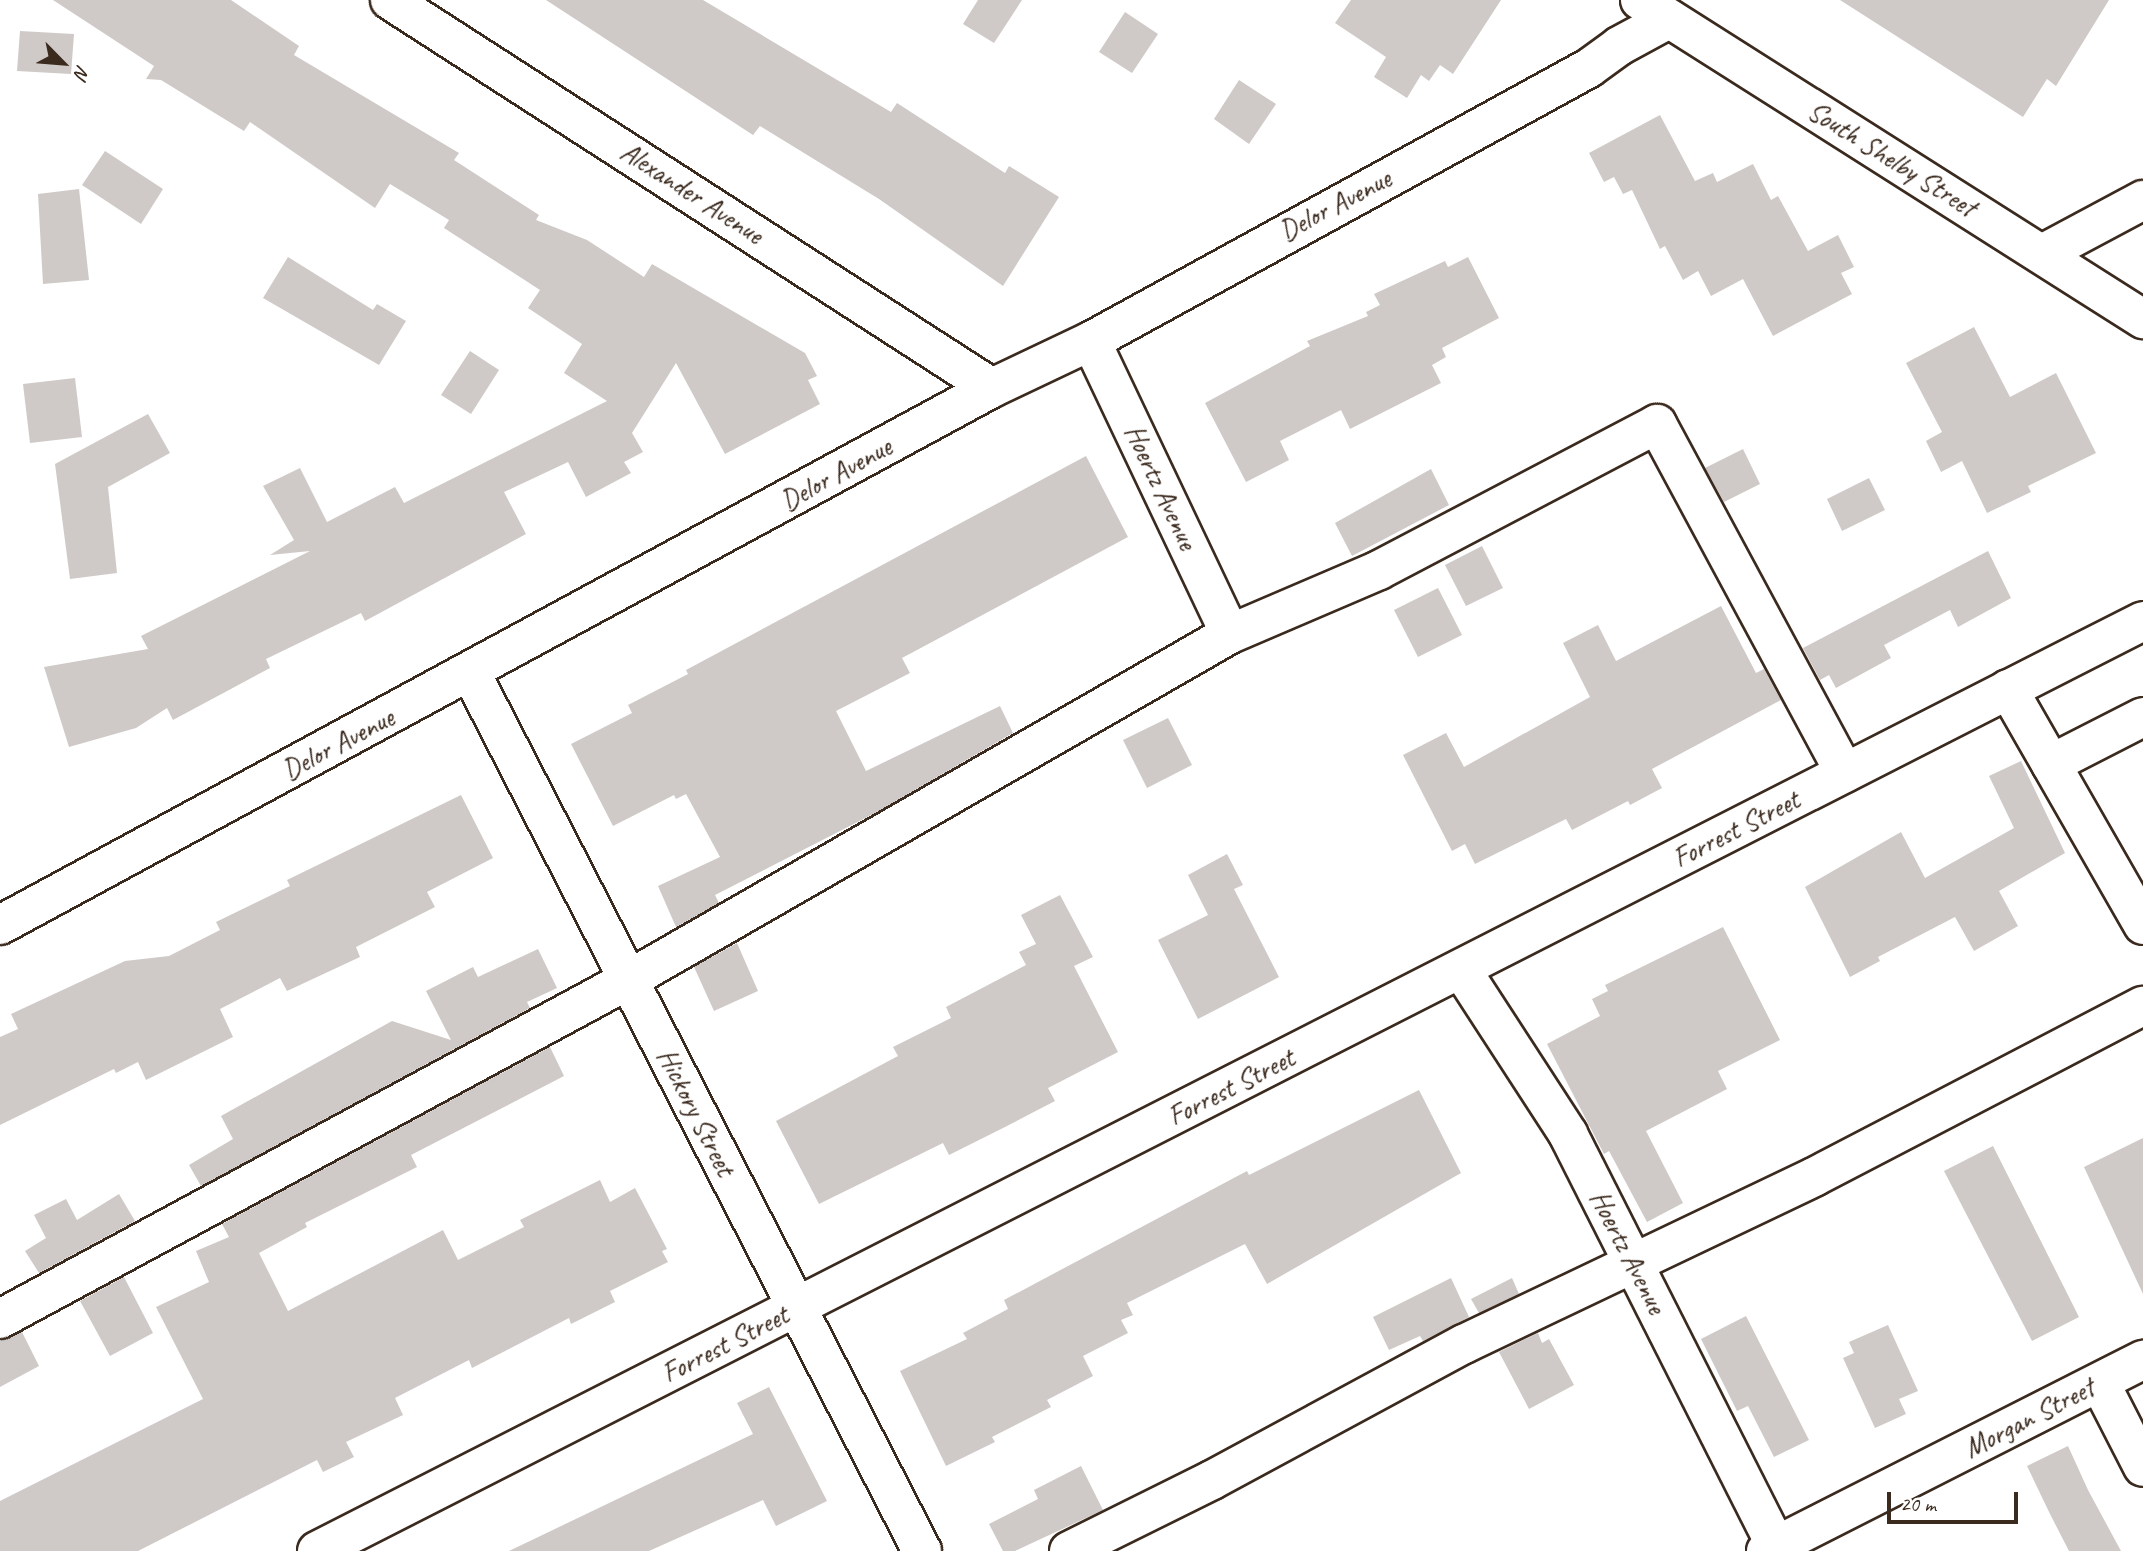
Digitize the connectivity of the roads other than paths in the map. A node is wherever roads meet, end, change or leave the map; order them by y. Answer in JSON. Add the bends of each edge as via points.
{"nodes":[{"id":1,"x":390,"y":0,"type":"edge"},
{"id":2,"x":1655,"y":10,"type":"edge"},
{"id":3,"x":2143,"y":200,"type":"edge"},
{"id":4,"x":2042,"y":254,"type":"junction"},
{"id":5,"x":2143,"y":320,"type":"edge"},
{"id":6,"x":1091,"y":341,"type":"junction"},
{"id":7,"x":992,"y":388,"type":"junction"},
{"id":8,"x":2143,"y":621,"type":"edge"},
{"id":9,"x":1230,"y":634,"type":"junction"},
{"id":10,"x":471,"y":673,"type":"junction"},
{"id":11,"x":2008,"y":689,"type":"junction"},
{"id":12,"x":2143,"y":717,"type":"edge"},
{"id":13,"x":2051,"y":764,"type":"junction"},
{"id":14,"x":1845,"y":773,"type":"junction"},
{"id":15,"x":0,"y":925,"type":"edge"},
{"id":16,"x":2143,"y":925,"type":"edge"},
{"id":17,"x":1461,"y":969,"type":"junction"},
{"id":18,"x":628,"y":980,"type":"junction"},
{"id":19,"x":2143,"y":1006,"type":"edge"},
{"id":20,"x":1636,"y":1265,"type":"junction"},
{"id":21,"x":797,"y":1308,"type":"junction"},
{"id":22,"x":0,"y":1319,"type":"edge"},
{"id":23,"x":2143,"y":1360,"type":"edge"},
{"id":24,"x":2100,"y":1383,"type":"junction"},
{"id":25,"x":2143,"y":1466,"type":"edge"},
{"id":26,"x":1771,"y":1548,"type":"edge"},
{"id":27,"x":317,"y":1551,"type":"edge"},
{"id":28,"x":922,"y":1551,"type":"edge"},
{"id":29,"x":1069,"y":1551,"type":"edge"}],
"edges":[{"from":1,"to":7,"type":"street","name":"Alexander Avenue"},
{"from":2,"to":4,"type":"street","name":"South Shelby Street"},
{"from":2,"to":6,"type":"street","name":"Delor Avenue","via":[[1590,68]]},
{"from":3,"to":4,"type":"street"},
{"from":4,"to":5,"type":"street","name":"South Shelby Street"},
{"from":6,"to":7,"type":"street","name":"Delor Avenue"},
{"from":6,"to":9,"type":"street","name":"Hoertz Avenue"},
{"from":7,"to":10,"type":"street","name":"Delor Avenue"},
{"from":8,"to":11,"type":"street","name":"Forrest Street"},
{"from":9,"to":14,"type":"street","via":[[1379,570],[1657,424]]},
{"from":9,"to":18,"type":"street"},
{"from":10,"to":15,"type":"street","name":"Delor Avenue"},
{"from":10,"to":18,"type":"street","name":"Hickory Street"},
{"from":11,"to":13,"type":"street"},
{"from":11,"to":14,"type":"street","name":"Forrest Street"},
{"from":12,"to":13,"type":"street"},
{"from":13,"to":16,"type":"street"},
{"from":14,"to":17,"type":"street","name":"Forrest Street"},
{"from":17,"to":20,"type":"street","name":"Hoertz Avenue","via":[[1568,1134]]},
{"from":17,"to":21,"type":"street","name":"Forrest Street"},
{"from":18,"to":21,"type":"street","name":"Hickory Street"},
{"from":18,"to":22,"type":"street"},
{"from":19,"to":20,"type":"street"},
{"from":20,"to":26,"type":"street","name":"Hoertz Avenue"},
{"from":20,"to":29,"type":"street","via":[[1464,1344]]},
{"from":21,"to":27,"type":"street","name":"Forrest Street"},
{"from":21,"to":28,"type":"street","name":"Hickory Street"},
{"from":23,"to":24,"type":"street","name":"Morgan Street"},
{"from":24,"to":25,"type":"street"},
{"from":24,"to":26,"type":"street","name":"Morgan Street"}]}
